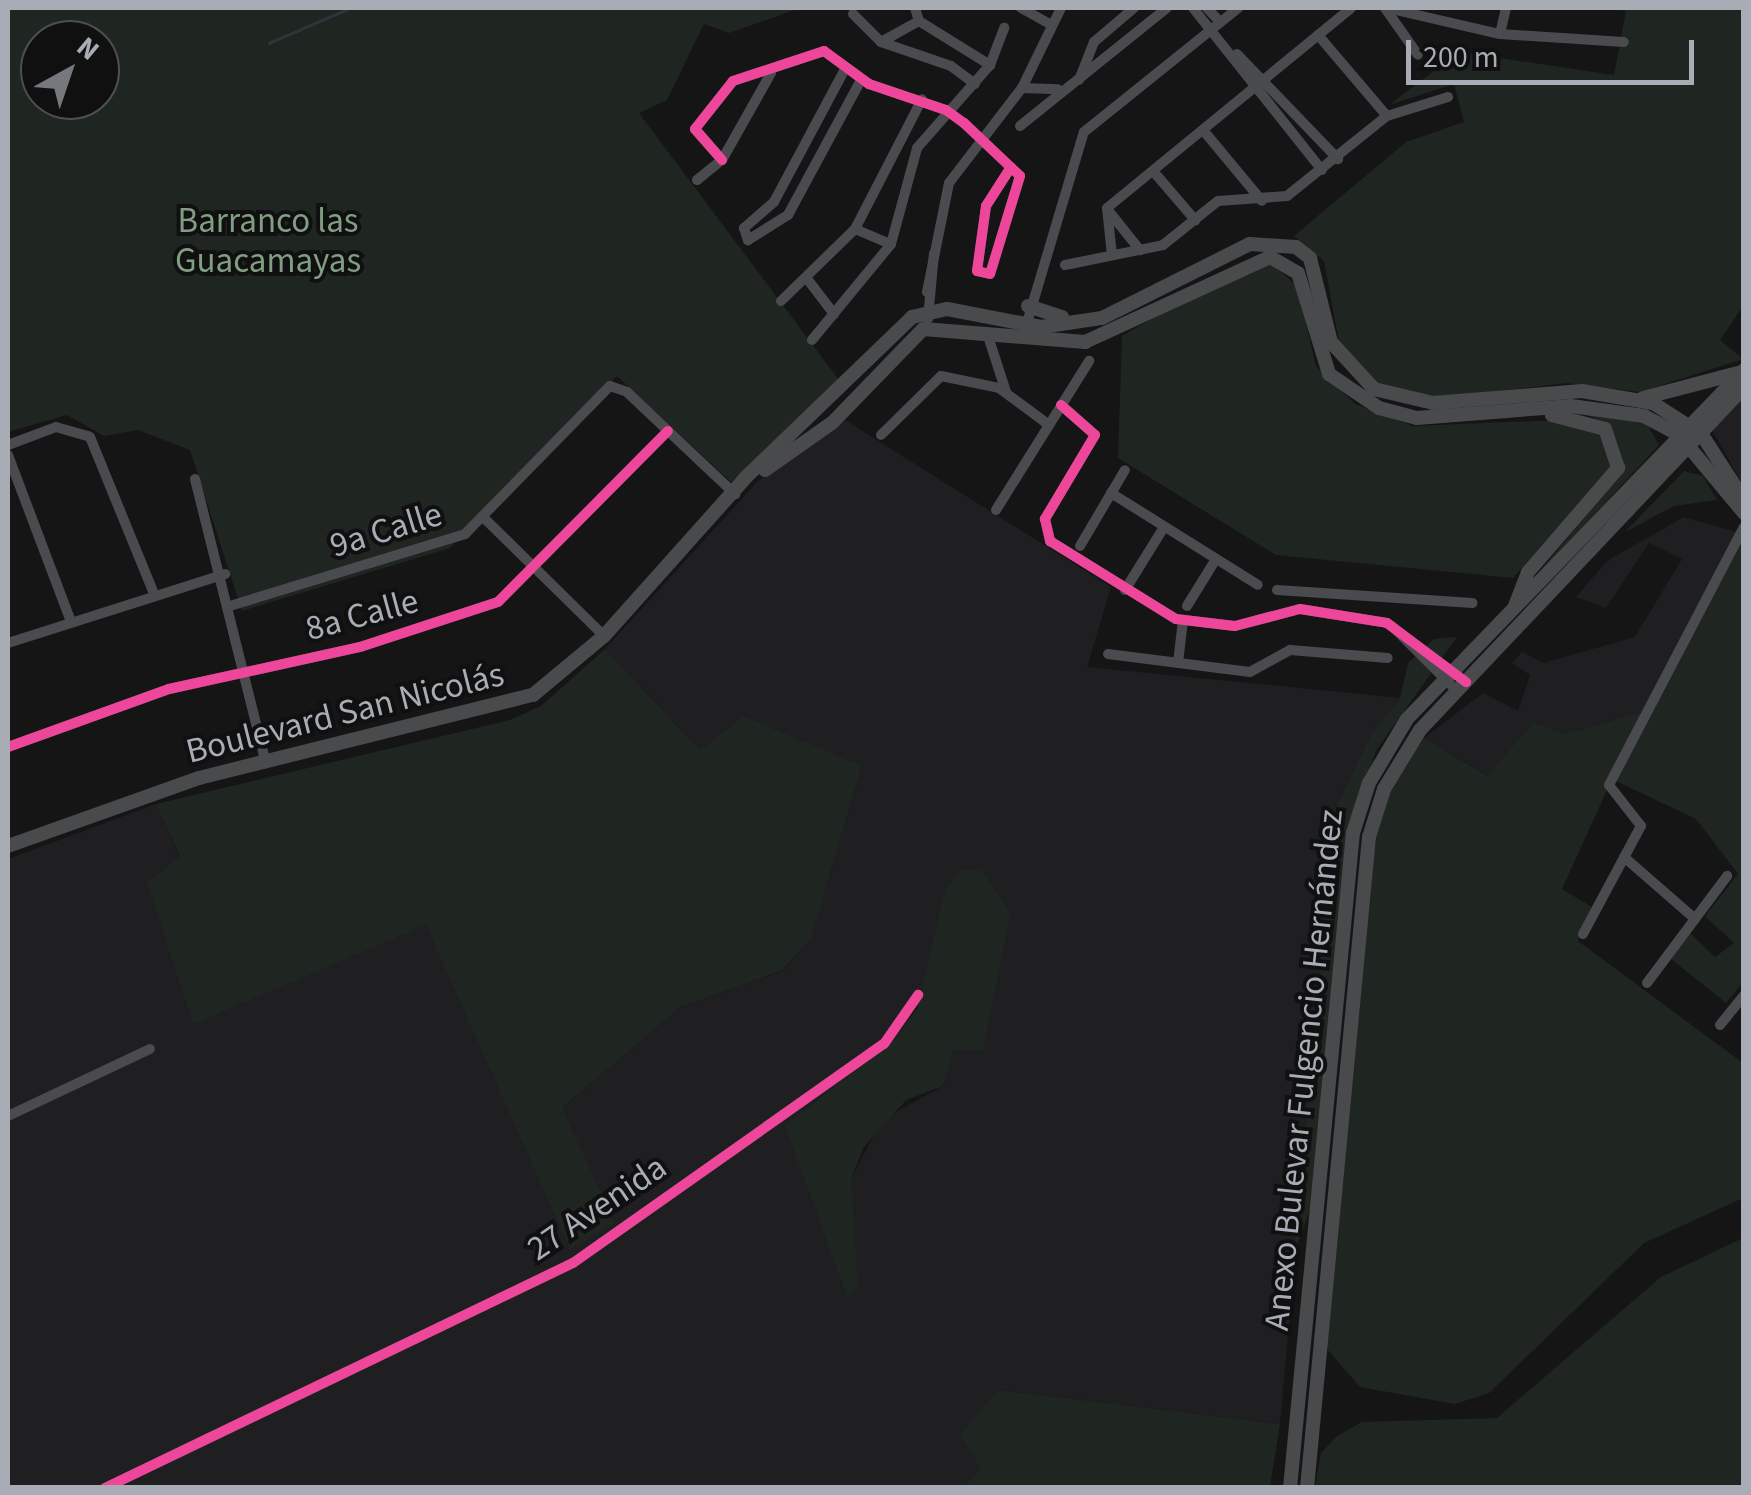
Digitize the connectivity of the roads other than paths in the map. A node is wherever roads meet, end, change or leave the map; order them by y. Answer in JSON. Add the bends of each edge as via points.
{"nodes":[{"id":1,"x":915,"y":8,"type":"edge"},
{"id":2,"x":1021,"y":8,"type":"edge"},
{"id":3,"x":1061,"y":8,"type":"edge"},
{"id":4,"x":1134,"y":8,"type":"edge"},
{"id":5,"x":1167,"y":8,"type":"edge"},
{"id":6,"x":1194,"y":8,"type":"edge"},
{"id":7,"x":1207,"y":8,"type":"edge"},
{"id":8,"x":1238,"y":8,"type":"edge"},
{"id":9,"x":1351,"y":8,"type":"edge"},
{"id":10,"x":1386,"y":8,"type":"edge"},
{"id":11,"x":1506,"y":8,"type":"edge"},
{"id":12,"x":852,"y":14,"type":"dead end"},
{"id":13,"x":919,"y":21,"type":"junction"},
{"id":14,"x":1218,"y":22,"type":"junction"},
{"id":15,"x":1050,"y":24,"type":"junction"},
{"id":16,"x":1004,"y":28,"type":"dead end"},
{"id":17,"x":1500,"y":34,"type":"junction"},
{"id":18,"x":1318,"y":35,"type":"junction"},
{"id":19,"x":881,"y":42,"type":"junction"},
{"id":20,"x":1624,"y":42,"type":"dead end"},
{"id":21,"x":1236,"y":54,"type":"junction"},
{"id":22,"x":1418,"y":55,"type":"dead end"},
{"id":23,"x":990,"y":65,"type":"junction"},
{"id":24,"x":846,"y":70,"type":"junction"},
{"id":25,"x":771,"y":73,"type":"junction"},
{"id":26,"x":1268,"y":78,"type":"junction"},
{"id":27,"x":861,"y":80,"type":"junction"},
{"id":28,"x":1080,"y":80,"type":"junction"},
{"id":29,"x":975,"y":84,"type":"junction"},
{"id":30,"x":1257,"y":86,"type":"junction"},
{"id":31,"x":1022,"y":88,"type":"junction"},
{"id":32,"x":1058,"y":89,"type":"junction"},
{"id":33,"x":1448,"y":97,"type":"dead end"},
{"id":34,"x":922,"y":99,"type":"junction"},
{"id":35,"x":946,"y":110,"type":"junction"},
{"id":36,"x":1387,"y":116,"type":"junction"},
{"id":37,"x":1020,"y":126,"type":"dead end"},
{"id":38,"x":1203,"y":130,"type":"junction"},
{"id":39,"x":981,"y":140,"type":"junction"},
{"id":40,"x":809,"y":141,"type":"junction"},
{"id":41,"x":826,"y":149,"type":"junction"},
{"id":42,"x":1338,"y":159,"type":"junction"},
{"id":43,"x":722,"y":160,"type":"junction"},
{"id":44,"x":1011,"y":167,"type":"junction"},
{"id":45,"x":1153,"y":170,"type":"junction"},
{"id":46,"x":1322,"y":170,"type":"junction"},
{"id":47,"x":697,"y":180,"type":"dead end"},
{"id":48,"x":1262,"y":201,"type":"junction"},
{"id":49,"x":1106,"y":208,"type":"junction"},
{"id":50,"x":1195,"y":220,"type":"junction"},
{"id":51,"x":855,"y":229,"type":"junction"},
{"id":52,"x":891,"y":244,"type":"junction"},
{"id":53,"x":1140,"y":250,"type":"junction"},
{"id":54,"x":1112,"y":256,"type":"junction"},
{"id":55,"x":1066,"y":265,"type":"dead end"},
{"id":56,"x":808,"y":280,"type":"junction"},
{"id":57,"x":1179,"y":287,"type":"junction"},
{"id":58,"x":781,"y":301,"type":"dead end"},
{"id":59,"x":1028,"y":306,"type":"junction"},
{"id":60,"x":927,"y":310,"type":"junction"},
{"id":61,"x":834,"y":314,"type":"junction"},
{"id":62,"x":1026,"y":326,"type":"junction"},
{"id":63,"x":929,"y":328,"type":"junction"},
{"id":64,"x":991,"y":334,"type":"junction"},
{"id":65,"x":812,"y":340,"type":"dead end"},
{"id":66,"x":1089,"y":361,"type":"dead end"},
{"id":67,"x":1743,"y":370,"type":"edge"},
{"id":68,"x":1744,"y":387,"type":"edge"},
{"id":69,"x":1003,"y":390,"type":"junction"},
{"id":70,"x":1637,"y":399,"type":"junction"},
{"id":71,"x":1062,"y":405,"type":"junction"},
{"id":72,"x":1496,"y":413,"type":"junction"},
{"id":73,"x":1049,"y":425,"type":"junction"},
{"id":74,"x":668,"y":431,"type":"junction"},
{"id":75,"x":1690,"y":431,"type":"junction"},
{"id":76,"x":881,"y":435,"type":"dead end"},
{"id":77,"x":8,"y":444,"type":"edge"},
{"id":78,"x":1691,"y":448,"type":"junction"},
{"id":79,"x":8,"y":454,"type":"edge"},
{"id":80,"x":1674,"y":467,"type":"junction"},
{"id":81,"x":1126,"y":470,"type":"dead end"},
{"id":82,"x":1715,"y":475,"type":"junction"},
{"id":83,"x":196,"y":479,"type":"dead end"},
{"id":84,"x":738,"y":491,"type":"junction"},
{"id":85,"x":1111,"y":493,"type":"junction"},
{"id":86,"x":1744,"y":500,"type":"edge"},
{"id":87,"x":996,"y":510,"type":"dead end"},
{"id":88,"x":1744,"y":513,"type":"edge"},
{"id":89,"x":485,"y":519,"type":"junction"},
{"id":90,"x":1164,"y":527,"type":"junction"},
{"id":91,"x":1744,"y":527,"type":"edge"},
{"id":92,"x":1080,"y":546,"type":"dead end"},
{"id":93,"x":1216,"y":559,"type":"junction"},
{"id":94,"x":537,"y":571,"type":"junction"},
{"id":95,"x":224,"y":574,"type":"junction"},
{"id":96,"x":1258,"y":585,"type":"dead end"},
{"id":97,"x":1125,"y":590,"type":"junction"},
{"id":98,"x":1277,"y":590,"type":"dead end"},
{"id":99,"x":154,"y":591,"type":"junction"},
{"id":100,"x":1312,"y":595,"type":"junction"},
{"id":101,"x":233,"y":604,"type":"junction"},
{"id":102,"x":1474,"y":604,"type":"dead end"},
{"id":103,"x":1188,"y":606,"type":"dead end"},
{"id":104,"x":1515,"y":608,"type":"junction"},
{"id":105,"x":1309,"y":610,"type":"junction"},
{"id":106,"x":1183,"y":620,"type":"junction"},
{"id":107,"x":71,"y":622,"type":"junction"},
{"id":108,"x":604,"y":636,"type":"junction"},
{"id":109,"x":8,"y":643,"type":"edge"},
{"id":110,"x":1108,"y":654,"type":"dead end"},
{"id":111,"x":1388,"y":658,"type":"dead end"},
{"id":112,"x":1178,"y":663,"type":"junction"},
{"id":113,"x":246,"y":672,"type":"junction"},
{"id":114,"x":1455,"y":681,"type":"junction"},
{"id":115,"x":8,"y":747,"type":"edge"},
{"id":116,"x":266,"y":763,"type":"junction"},
{"id":117,"x":8,"y":846,"type":"edge"},
{"id":118,"x":1624,"y":857,"type":"junction"},
{"id":119,"x":1726,"y":876,"type":"dead end"},
{"id":120,"x":1695,"y":918,"type":"junction"},
{"id":121,"x":1583,"y":934,"type":"dead end"},
{"id":122,"x":1647,"y":984,"type":"dead end"},
{"id":123,"x":918,"y":995,"type":"dead end"},
{"id":124,"x":1744,"y":996,"type":"edge"},
{"id":125,"x":1720,"y":1025,"type":"dead end"},
{"id":126,"x":150,"y":1050,"type":"dead end"},
{"id":127,"x":8,"y":1116,"type":"edge"},
{"id":128,"x":106,"y":1488,"type":"edge"},
{"id":129,"x":1290,"y":1488,"type":"edge"},
{"id":130,"x":1307,"y":1488,"type":"edge"}],
"edges":[{"from":1,"to":13,"type":"street"},
{"from":2,"to":15,"type":"street"},
{"from":3,"to":15,"type":"street"},
{"from":4,"to":28,"type":"street","via":[[1094,42]]},
{"from":5,"to":28,"type":"street"},
{"from":6,"to":14,"type":"street"},
{"from":7,"to":14,"type":"street"},
{"from":8,"to":14,"type":"street"},
{"from":9,"to":18,"type":"street"},
{"from":10,"to":17,"type":"street"},
{"from":10,"to":22,"type":"street"},
{"from":11,"to":17,"type":"street"},
{"from":12,"to":19,"type":"street"},
{"from":13,"to":19,"type":"street"},
{"from":13,"to":23,"type":"street"},
{"from":14,"to":21,"type":"street"},
{"from":14,"to":59,"type":"street","via":[[1084,132]]},
{"from":15,"to":31,"type":"street"},
{"from":16,"to":23,"type":"street"},
{"from":17,"to":20,"type":"street"},
{"from":18,"to":26,"type":"street"},
{"from":18,"to":36,"type":"street"},
{"from":19,"to":29,"type":"street","via":[[951,66]]},
{"from":21,"to":26,"type":"street"},
{"from":21,"to":30,"type":"street"},
{"from":23,"to":29,"type":"street"},
{"from":24,"to":25,"type":"street","via":[[822,51]]},
{"from":24,"to":27,"type":"street"},
{"from":24,"to":40,"type":"street"},
{"from":25,"to":43,"type":"street"},
{"from":25,"to":43,"type":"street","via":[[733,81],[695,128]]},
{"from":26,"to":30,"type":"street"},
{"from":26,"to":42,"type":"street"},
{"from":27,"to":34,"type":"street"},
{"from":27,"to":41,"type":"street"},
{"from":28,"to":32,"type":"street"},
{"from":29,"to":35,"type":"street"},
{"from":30,"to":38,"type":"street"},
{"from":30,"to":46,"type":"street"},
{"from":31,"to":32,"type":"street"},
{"from":31,"to":39,"type":"street"},
{"from":32,"to":37,"type":"street"},
{"from":33,"to":36,"type":"street"},
{"from":34,"to":35,"type":"street"},
{"from":34,"to":51,"type":"street"},
{"from":35,"to":39,"type":"street"},
{"from":35,"to":52,"type":"street","via":[[908,166]]},
{"from":36,"to":42,"type":"street"},
{"from":38,"to":45,"type":"street"},
{"from":38,"to":48,"type":"street"},
{"from":39,"to":44,"type":"street"},
{"from":39,"to":60,"type":"street","via":[[949,184]]},
{"from":40,"to":41,"type":"street"},
{"from":40,"to":41,"type":"street","via":[[774,202],[744,228],[748,240],[788,215]]},
{"from":42,"to":46,"type":"street"},
{"from":43,"to":47,"type":"street"},
{"from":44,"to":44,"type":"street","via":[[1022,182],[990,274],[977,272],[986,206]]},
{"from":45,"to":49,"type":"street"},
{"from":45,"to":50,"type":"street"},
{"from":46,"to":48,"type":"street"},
{"from":48,"to":50,"type":"street","via":[[1218,201]]},
{"from":49,"to":53,"type":"street"},
{"from":49,"to":54,"type":"street"},
{"from":50,"to":53,"type":"street","via":[[1163,245]]},
{"from":51,"to":52,"type":"street"},
{"from":51,"to":56,"type":"street"},
{"from":52,"to":61,"type":"street"},
{"from":53,"to":54,"type":"street"},
{"from":54,"to":55,"type":"street"},
{"from":56,"to":58,"type":"street"},
{"from":56,"to":61,"type":"street"},
{"from":57,"to":59,"type":"main road","via":[[1071,316],[1040,317]]},
{"from":57,"to":62,"type":"main road","via":[[1102,318]]},
{"from":57,"to":70,"type":"main road","via":[[1240,247],[1296,247],[1320,278],[1342,362],[1390,397],[1433,403],[1582,390]]},
{"from":59,"to":62,"type":"street"},
{"from":60,"to":62,"type":"main road"},
{"from":60,"to":63,"type":"street"},
{"from":60,"to":84,"type":"main road","name":"Boulevard San Nicolás","via":[[894,332]]},
{"from":61,"to":65,"type":"street"},
{"from":62,"to":64,"type":"main road"},
{"from":63,"to":64,"type":"main road"},
{"from":63,"to":84,"type":"main road","name":"Boulevard San Nicolás","via":[[833,422]]},
{"from":64,"to":69,"type":"street"},
{"from":64,"to":72,"type":"main road","via":[[1084,342],[1270,257],[1298,272],[1319,357],[1346,390],[1417,418]]},
{"from":66,"to":71,"type":"street"},
{"from":67,"to":70,"type":"main road"},
{"from":67,"to":75,"type":"main road"},
{"from":68,"to":75,"type":"main road"},
{"from":69,"to":73,"type":"street"},
{"from":69,"to":76,"type":"street","via":[[941,376]]},
{"from":70,"to":75,"type":"main road"},
{"from":71,"to":73,"type":"street"},
{"from":71,"to":97,"type":"street","via":[[1095,435],[1044,533]]},
{"from":72,"to":75,"type":"main road","via":[[1616,410]]},
{"from":72,"to":104,"type":"main road","via":[[1586,418],[1604,429],[1618,457],[1610,487],[1528,572]]},
{"from":73,"to":87,"type":"street"},
{"from":74,"to":84,"type":"street"},
{"from":74,"to":89,"type":"street","name":"9a Calle","via":[[616,386],[597,393]]},
{"from":74,"to":94,"type":"street","name":"8a Calle"},
{"from":75,"to":78,"type":"main road","name":"Anexo Bulevar Fulgencio Hernández"},
{"from":75,"to":86,"type":"main road"},
{"from":75,"to":104,"type":"main road","name":"Anexo Bulevar Fulgencio Hernández"},
{"from":77,"to":99,"type":"street","via":[[56,427],[79,430],[96,444]]},
{"from":78,"to":80,"type":"main road","name":"Anexo Bulevar Fulgencio Hernández"},
{"from":78,"to":82,"type":"main road"},
{"from":79,"to":107,"type":"street"},
{"from":80,"to":82,"type":"main road"},
{"from":80,"to":114,"type":"main road","name":"Anexo Bulevar Fulgencio Hernández"},
{"from":81,"to":85,"type":"street"},
{"from":82,"to":88,"type":"main road"},
{"from":83,"to":95,"type":"street"},
{"from":84,"to":108,"type":"main road","name":"Boulevard San Nicolás"},
{"from":85,"to":90,"type":"street"},
{"from":85,"to":92,"type":"street"},
{"from":89,"to":94,"type":"street"},
{"from":89,"to":101,"type":"street","name":"9a Calle","via":[[456,538]]},
{"from":90,"to":93,"type":"street"},
{"from":90,"to":97,"type":"street"},
{"from":91,"to":118,"type":"street","via":[[1609,784],[1640,817]]},
{"from":93,"to":96,"type":"street"},
{"from":93,"to":103,"type":"street"},
{"from":94,"to":108,"type":"street"},
{"from":94,"to":113,"type":"street","name":"8a Calle","via":[[480,610]]},
{"from":95,"to":99,"type":"street"},
{"from":95,"to":101,"type":"street"},
{"from":97,"to":106,"type":"street"},
{"from":98,"to":100,"type":"street"},
{"from":99,"to":107,"type":"street"},
{"from":100,"to":102,"type":"street"},
{"from":100,"to":105,"type":"street"},
{"from":101,"to":113,"type":"street"},
{"from":104,"to":114,"type":"main road","name":"Anexo Bulevar Fulgencio Hernández"},
{"from":105,"to":106,"type":"street","via":[[1278,610],[1235,626]]},
{"from":105,"to":114,"type":"street","via":[[1392,625]]},
{"from":106,"to":112,"type":"street"},
{"from":107,"to":109,"type":"street"},
{"from":108,"to":116,"type":"main road","name":"Boulevard San Nicolás","via":[[546,686],[501,708]]},
{"from":110,"to":112,"type":"street"},
{"from":111,"to":112,"type":"street","via":[[1290,650],[1250,672]]},
{"from":113,"to":115,"type":"street","name":"8a Calle","via":[[169,688]]},
{"from":113,"to":116,"type":"street"},
{"from":114,"to":129,"type":"main road","name":"Anexo Bulevar Fulgencio Hernández","via":[[1388,745],[1353,833]]},
{"from":114,"to":130,"type":"main road","name":"Anexo Bulevar Fulgencio Hernández","via":[[1402,754],[1369,836]]},
{"from":116,"to":117,"type":"main road","name":"Boulevard San Nicolás"},
{"from":118,"to":120,"type":"street"},
{"from":118,"to":121,"type":"street"},
{"from":119,"to":120,"type":"street"},
{"from":120,"to":122,"type":"street"},
{"from":123,"to":128,"type":"street","name":"27 Avenida","via":[[884,1044],[573,1263]]},
{"from":124,"to":125,"type":"street"},
{"from":126,"to":127,"type":"street"}]}
